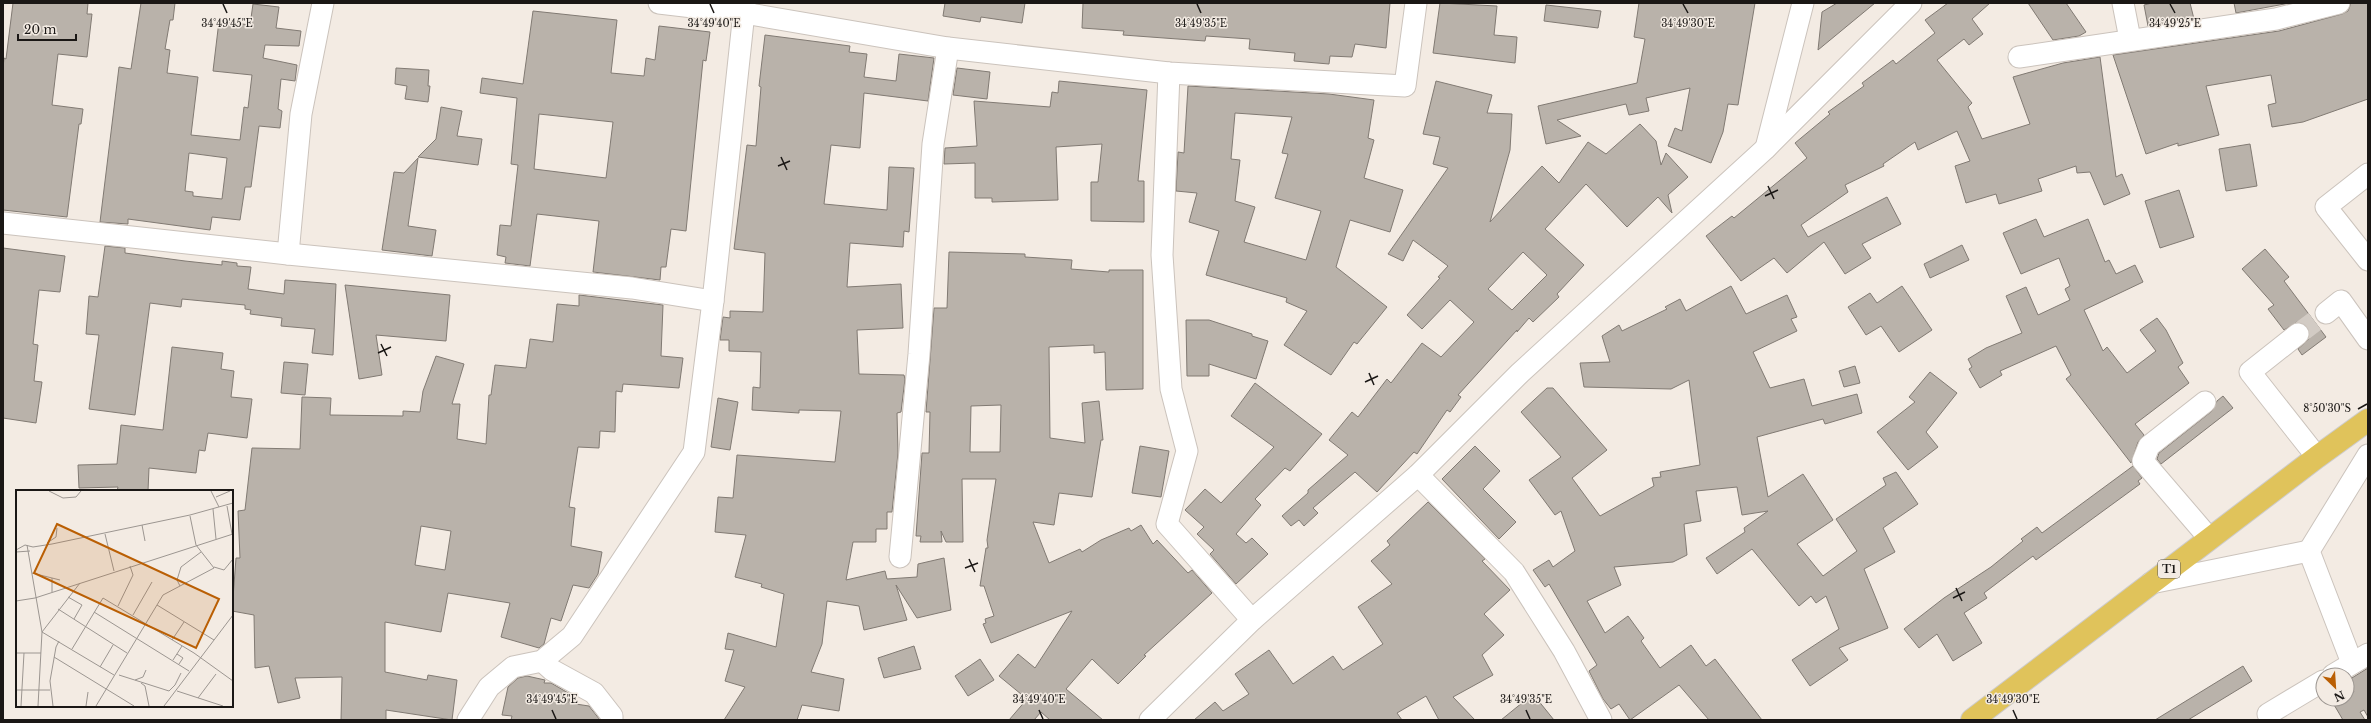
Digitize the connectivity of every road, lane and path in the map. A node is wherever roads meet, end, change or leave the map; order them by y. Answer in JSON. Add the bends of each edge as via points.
{"nodes":[{"id":1,"x":323,"y":3,"type":"edge"},
{"id":2,"x":659,"y":3,"type":"edge"},
{"id":3,"x":1416,"y":3,"type":"edge"},
{"id":4,"x":1803,"y":3,"type":"edge"},
{"id":5,"x":1911,"y":3,"type":"edge"},
{"id":6,"x":2123,"y":3,"type":"edge"},
{"id":7,"x":2338,"y":3,"type":"edge"},
{"id":8,"x":745,"y":8,"type":"edge"},
{"id":9,"x":777,"y":25,"type":"dead end"},
{"id":10,"x":2130,"y":39,"type":"junction"},
{"id":11,"x":948,"y":48,"type":"junction"},
{"id":12,"x":2019,"y":57,"type":"dead end"},
{"id":13,"x":1274,"y":68,"type":"dead end"},
{"id":14,"x":1169,"y":74,"type":"junction"},
{"id":15,"x":1765,"y":149,"type":"junction"},
{"id":16,"x":2368,"y":174,"type":"edge"},
{"id":17,"x":3,"y":223,"type":"edge"},
{"id":18,"x":288,"y":254,"type":"junction"},
{"id":19,"x":2368,"y":260,"type":"edge"},
{"id":20,"x":713,"y":301,"type":"junction"},
{"id":21,"x":2326,"y":313,"type":"tunnel mouth"},
{"id":22,"x":2298,"y":334,"type":"tunnel mouth"},
{"id":23,"x":2368,"y":339,"type":"edge"},
{"id":24,"x":2205,"y":402,"type":"dead end"},
{"id":25,"x":2368,"y":420,"type":"edge"},
{"id":26,"x":2368,"y":455,"type":"edge"},
{"id":27,"x":2317,"y":457,"type":"junction"},
{"id":28,"x":1418,"y":475,"type":"junction"},
{"id":29,"x":2210,"y":538,"type":"junction"},
{"id":30,"x":2309,"y":551,"type":"junction"},
{"id":31,"x":900,"y":557,"type":"dead end"},
{"id":32,"x":2151,"y":583,"type":"junction"},
{"id":33,"x":1252,"y":620,"type":"junction"},
{"id":34,"x":2360,"y":659,"type":"edge"},
{"id":35,"x":542,"y":661,"type":"junction"},
{"id":36,"x":2346,"y":667,"type":"edge"},
{"id":37,"x":2315,"y":686,"type":"edge"},
{"id":38,"x":2268,"y":714,"type":"dead end"},
{"id":39,"x":468,"y":720,"type":"edge"},
{"id":40,"x":612,"y":720,"type":"edge"},
{"id":41,"x":1150,"y":720,"type":"edge"},
{"id":42,"x":1601,"y":720,"type":"edge"},
{"id":43,"x":1972,"y":720,"type":"edge"}],
"edges":[{"from":1,"to":18,"type":"street","via":[[301,114]]},
{"from":2,"to":8,"type":"street"},
{"from":3,"to":14,"type":"street","via":[[1405,86]]},
{"from":4,"to":15,"type":"street"},
{"from":5,"to":15,"type":"street"},
{"from":6,"to":10,"type":"street"},
{"from":7,"to":10,"type":"street","via":[[2276,19]]},
{"from":8,"to":11,"type":"street"},
{"from":8,"to":20,"type":"street"},
{"from":9,"to":11,"type":"street"},
{"from":10,"to":12,"type":"street"},
{"from":11,"to":14,"type":"street"},
{"from":11,"to":31,"type":"street","via":[[933,144],[920,347]]},
{"from":13,"to":14,"type":"street"},
{"from":14,"to":33,"type":"street","via":[[1162,255],[1171,389],[1187,451],[1167,524]]},
{"from":15,"to":28,"type":"street","via":[[1520,373]]},
{"from":16,"to":19,"type":"street","via":[[2326,207]]},
{"from":17,"to":18,"type":"street"},
{"from":18,"to":20,"type":"street","via":[[632,288]]},
{"from":20,"to":35,"type":"street","via":[[694,452],[572,636]]},
{"from":21,"to":23,"type":"street","via":[[2341,301]]},
{"from":22,"to":27,"type":"street","via":[[2250,372]]},
{"from":24,"to":29,"type":"street","via":[[2149,446],[2143,461]]},
{"from":25,"to":27,"type":"highway","number":"T1"},
{"from":26,"to":30,"type":"street"},
{"from":27,"to":29,"type":"highway","number":"T1"},
{"from":28,"to":33,"type":"street"},
{"from":28,"to":42,"type":"street","via":[[1514,572],[1564,651]]},
{"from":29,"to":32,"type":"highway","number":"T1"},
{"from":30,"to":32,"type":"street"},
{"from":30,"to":34,"type":"street"},
{"from":32,"to":43,"type":"highway","number":"T1"},
{"from":33,"to":41,"type":"street"},
{"from":34,"to":36,"type":"street"},
{"from":35,"to":39,"type":"street","via":[[513,667],[489,687]]},
{"from":35,"to":40,"type":"street","via":[[552,670],[594,693],[612,716]]},
{"from":37,"to":38,"type":"street"}]}
